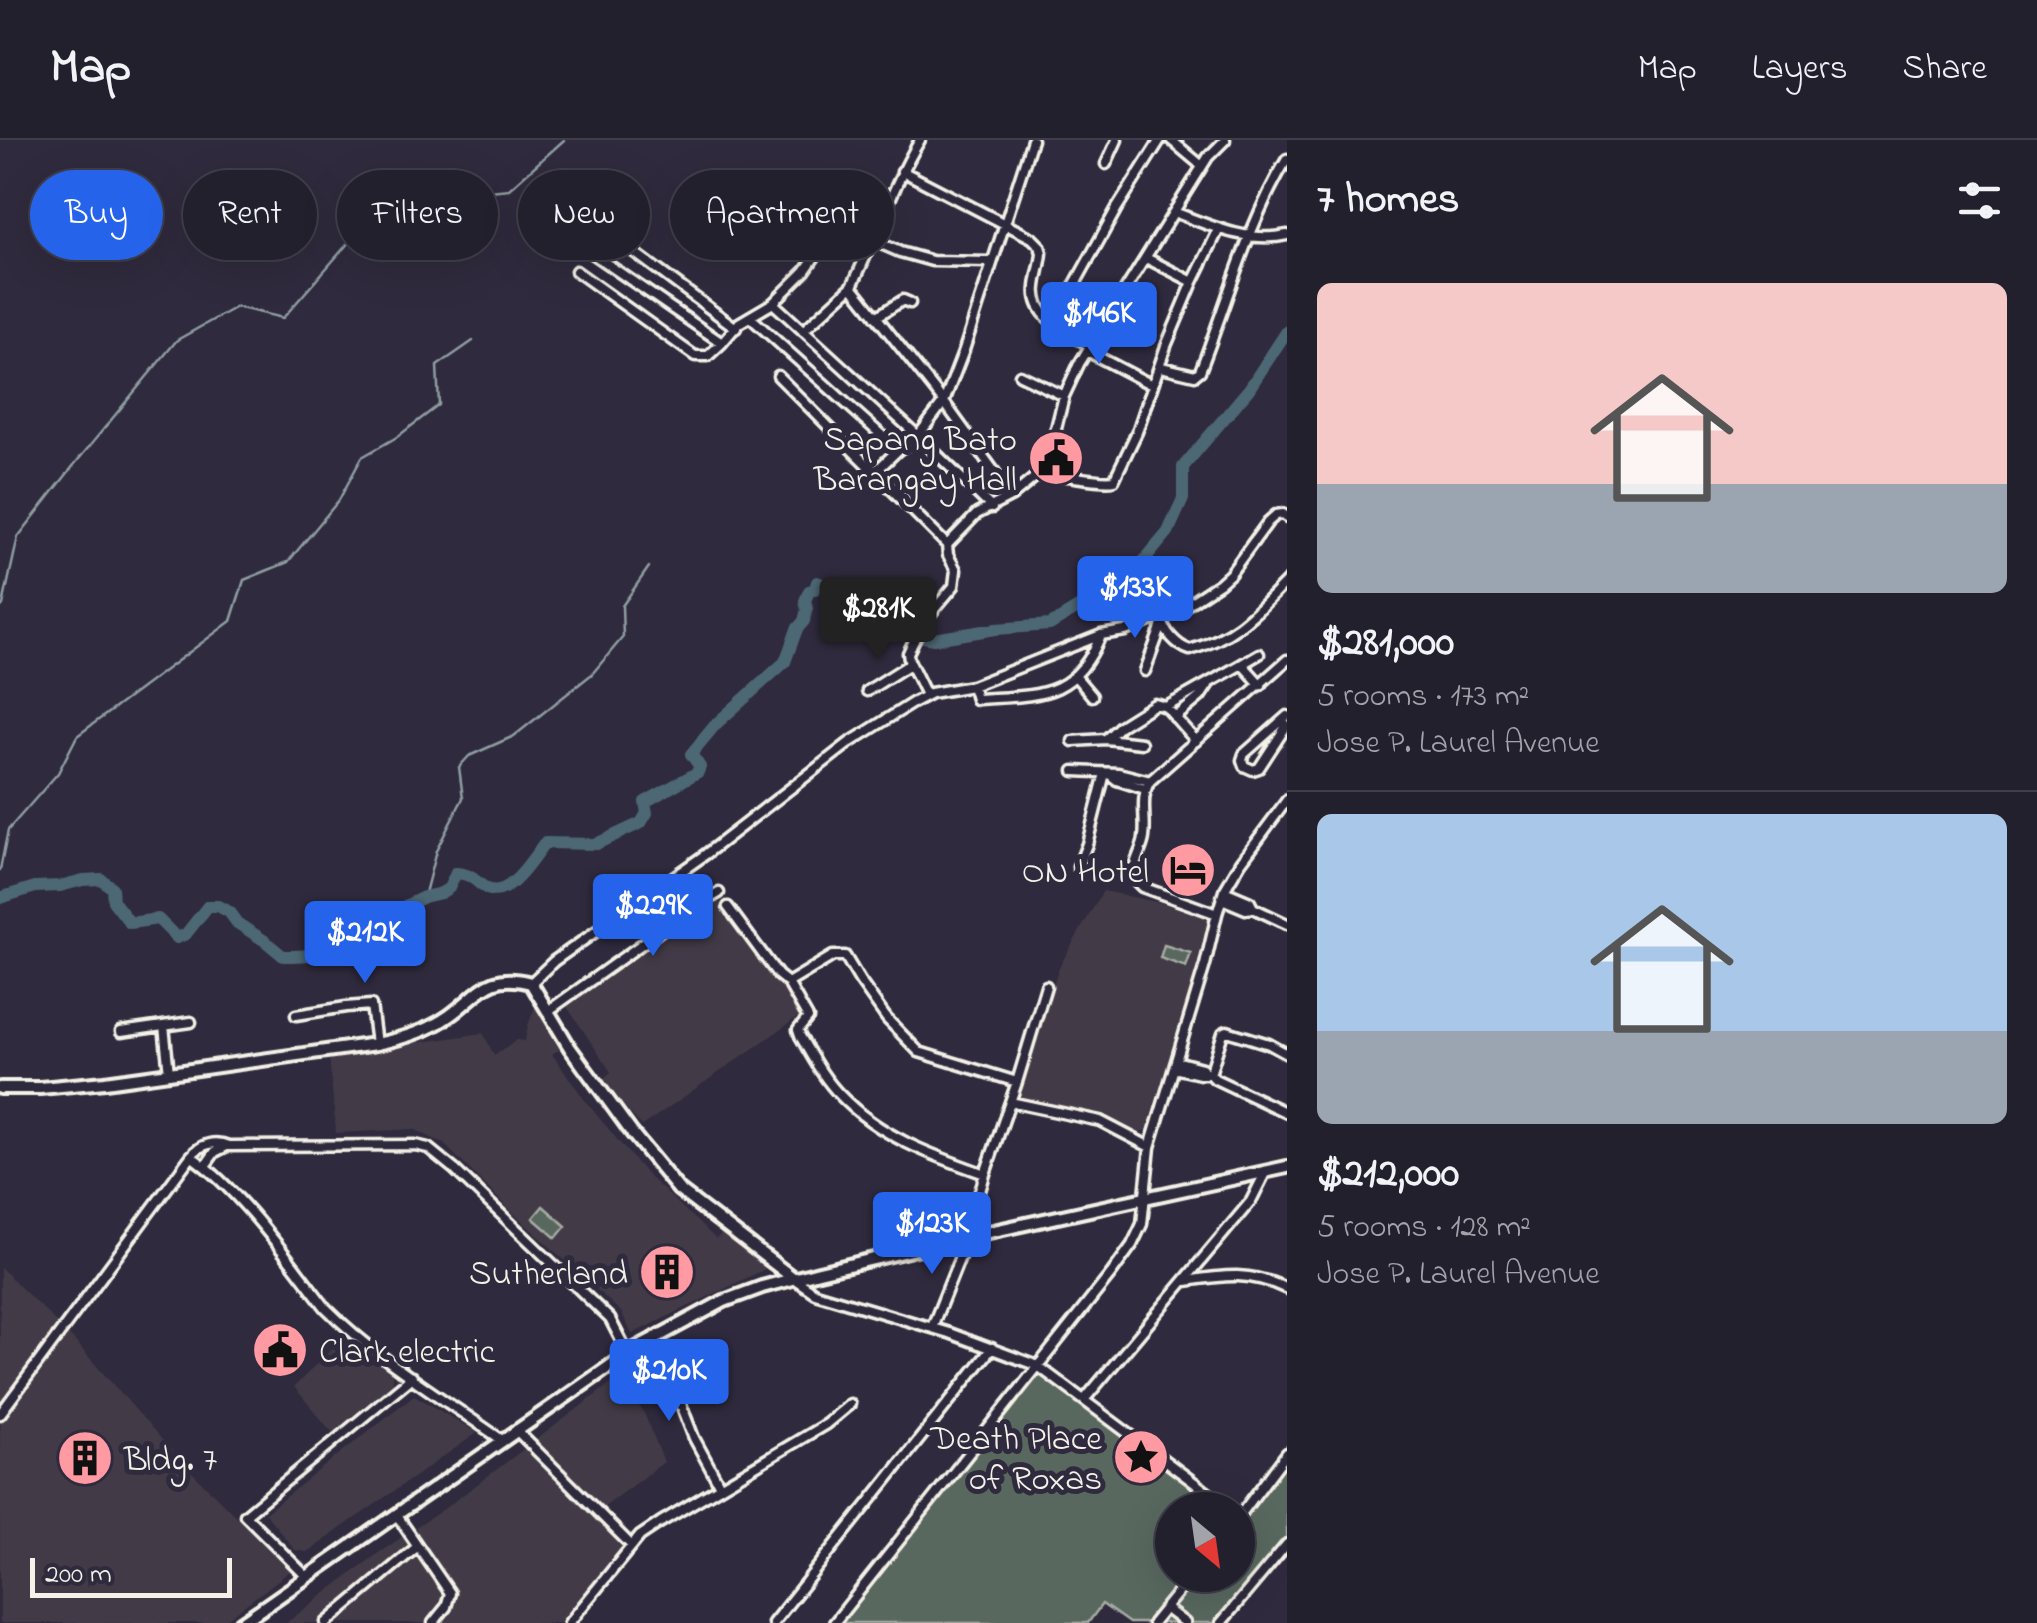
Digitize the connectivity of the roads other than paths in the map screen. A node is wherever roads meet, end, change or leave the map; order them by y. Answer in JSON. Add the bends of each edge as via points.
{"nodes":[{"id":1,"x":920,"y":140,"type":"edge"},
{"id":2,"x":1032,"y":140,"type":"edge"},
{"id":3,"x":1117,"y":140,"type":"edge"},
{"id":4,"x":1160,"y":140,"type":"edge"},
{"id":5,"x":1170,"y":140,"type":"edge"},
{"id":6,"x":1225,"y":140,"type":"edge"},
{"id":7,"x":1287,"y":159,"type":"edge"},
{"id":8,"x":1106,"y":164,"type":"dead end"},
{"id":9,"x":1202,"y":166,"type":"junction"},
{"id":10,"x":902,"y":171,"type":"junction"},
{"id":11,"x":894,"y":189,"type":"edge"},
{"id":12,"x":1174,"y":212,"type":"junction"},
{"id":13,"x":1004,"y":223,"type":"junction"},
{"id":14,"x":1219,"y":229,"type":"junction"},
{"id":15,"x":1248,"y":234,"type":"junction"},
{"id":16,"x":1287,"y":234,"type":"edge"},
{"id":17,"x":894,"y":248,"type":"edge"},
{"id":18,"x":1146,"y":258,"type":"junction"},
{"id":19,"x":602,"y":260,"type":"edge"},
{"id":20,"x":645,"y":260,"type":"edge"},
{"id":21,"x":813,"y":260,"type":"edge"},
{"id":22,"x":864,"y":260,"type":"edge"},
{"id":23,"x":991,"y":262,"type":"junction"},
{"id":24,"x":576,"y":271,"type":"dead end"},
{"id":25,"x":1193,"y":282,"type":"junction"},
{"id":26,"x":852,"y":286,"type":"junction"},
{"id":27,"x":773,"y":303,"type":"junction"},
{"id":28,"x":910,"y":303,"type":"dead end"},
{"id":29,"x":750,"y":316,"type":"junction"},
{"id":30,"x":876,"y":317,"type":"junction"},
{"id":31,"x":1054,"y":322,"type":"junction"},
{"id":32,"x":736,"y":328,"type":"junction"},
{"id":33,"x":802,"y":331,"type":"junction"},
{"id":34,"x":722,"y":343,"type":"junction"},
{"id":35,"x":1088,"y":348,"type":"junction"},
{"id":36,"x":1160,"y":367,"type":"junction"},
{"id":37,"x":778,"y":376,"type":"dead end"},
{"id":38,"x":1020,"y":376,"type":"dead end"},
{"id":39,"x":1152,"y":385,"type":"junction"},
{"id":40,"x":1064,"y":396,"type":"junction"},
{"id":41,"x":944,"y":402,"type":"junction"},
{"id":42,"x":918,"y":436,"type":"junction"},
{"id":43,"x":898,"y":450,"type":"junction"},
{"id":44,"x":874,"y":472,"type":"junction"},
{"id":45,"x":1044,"y":473,"type":"junction"},
{"id":46,"x":1012,"y":496,"type":"junction"},
{"id":47,"x":992,"y":508,"type":"junction"},
{"id":48,"x":1287,"y":517,"type":"edge"},
{"id":49,"x":947,"y":545,"type":"junction"},
{"id":50,"x":1287,"y":582,"type":"edge"},
{"id":51,"x":1162,"y":621,"type":"junction"},
{"id":52,"x":1101,"y":635,"type":"junction"},
{"id":53,"x":1259,"y":654,"type":"dead end"},
{"id":54,"x":1287,"y":660,"type":"edge"},
{"id":55,"x":910,"y":664,"type":"junction"},
{"id":56,"x":1242,"y":664,"type":"junction"},
{"id":57,"x":1144,"y":671,"type":"dead end"},
{"id":58,"x":1076,"y":677,"type":"junction"},
{"id":59,"x":1210,"y":682,"type":"junction"},
{"id":60,"x":1261,"y":684,"type":"junction"},
{"id":61,"x":972,"y":686,"type":"junction"},
{"id":62,"x":867,"y":692,"type":"dead end"},
{"id":63,"x":926,"y":695,"type":"junction"},
{"id":64,"x":1092,"y":696,"type":"dead end"},
{"id":65,"x":1166,"y":707,"type":"junction"},
{"id":66,"x":1287,"y":716,"type":"edge"},
{"id":67,"x":1175,"y":718,"type":"junction"},
{"id":68,"x":1287,"y":725,"type":"edge"},
{"id":69,"x":1266,"y":734,"type":"junction"},
{"id":70,"x":1106,"y":739,"type":"junction"},
{"id":71,"x":1073,"y":740,"type":"dead end"},
{"id":72,"x":1196,"y":741,"type":"junction"},
{"id":73,"x":1278,"y":741,"type":"junction"},
{"id":74,"x":1141,"y":742,"type":"dead end"},
{"id":75,"x":1074,"y":771,"type":"dead end"},
{"id":76,"x":1106,"y":773,"type":"junction"},
{"id":77,"x":1148,"y":785,"type":"junction"},
{"id":78,"x":1287,"y":800,"type":"edge"},
{"id":79,"x":1078,"y":867,"type":"dead end"},
{"id":80,"x":719,"y":893,"type":"dead end"},
{"id":81,"x":1223,"y":895,"type":"junction"},
{"id":82,"x":728,"y":907,"type":"dead end"},
{"id":83,"x":1216,"y":914,"type":"junction"},
{"id":84,"x":1287,"y":924,"type":"edge"},
{"id":85,"x":531,"y":983,"type":"junction"},
{"id":86,"x":788,"y":984,"type":"junction"},
{"id":87,"x":1046,"y":986,"type":"dead end"},
{"id":88,"x":548,"y":1011,"type":"junction"},
{"id":89,"x":296,"y":1015,"type":"dead end"},
{"id":90,"x":191,"y":1022,"type":"dead end"},
{"id":91,"x":164,"y":1026,"type":"junction"},
{"id":92,"x":121,"y":1032,"type":"dead end"},
{"id":93,"x":376,"y":1044,"type":"junction"},
{"id":94,"x":1287,"y":1054,"type":"edge"},
{"id":95,"x":1175,"y":1064,"type":"junction"},
{"id":96,"x":1207,"y":1073,"type":"junction"},
{"id":97,"x":169,"y":1074,"type":"junction"},
{"id":98,"x":1017,"y":1082,"type":"junction"},
{"id":99,"x":0,"y":1088,"type":"edge"},
{"id":100,"x":1010,"y":1102,"type":"junction"},
{"id":101,"x":1287,"y":1113,"type":"edge"},
{"id":102,"x":207,"y":1145,"type":"junction"},
{"id":103,"x":230,"y":1146,"type":"junction"},
{"id":104,"x":1150,"y":1146,"type":"junction"},
{"id":105,"x":215,"y":1152,"type":"junction"},
{"id":106,"x":191,"y":1156,"type":"junction"},
{"id":107,"x":205,"y":1166,"type":"junction"},
{"id":108,"x":1287,"y":1167,"type":"edge"},
{"id":109,"x":1266,"y":1171,"type":"junction"},
{"id":110,"x":984,"y":1174,"type":"junction"},
{"id":111,"x":1146,"y":1197,"type":"junction"},
{"id":112,"x":966,"y":1237,"type":"junction"},
{"id":113,"x":793,"y":1278,"type":"junction"},
{"id":114,"x":1186,"y":1280,"type":"junction"},
{"id":115,"x":1287,"y":1289,"type":"edge"},
{"id":116,"x":932,"y":1328,"type":"junction"},
{"id":117,"x":992,"y":1348,"type":"junction"},
{"id":118,"x":631,"y":1352,"type":"junction"},
{"id":119,"x":1038,"y":1366,"type":"junction"},
{"id":120,"x":412,"y":1377,"type":"junction"},
{"id":121,"x":1085,"y":1399,"type":"junction"},
{"id":122,"x":850,"y":1404,"type":"dead end"},
{"id":123,"x":0,"y":1414,"type":"edge"},
{"id":124,"x":516,"y":1430,"type":"junction"},
{"id":125,"x":502,"y":1440,"type":"junction"},
{"id":126,"x":1285,"y":1460,"type":"edge"},
{"id":127,"x":720,"y":1486,"type":"junction"},
{"id":128,"x":1207,"y":1492,"type":"edge"},
{"id":129,"x":1255,"y":1493,"type":"edge"},
{"id":130,"x":396,"y":1514,"type":"junction"},
{"id":131,"x":1287,"y":1544,"type":"edge"},
{"id":132,"x":418,"y":1546,"type":"junction"},
{"id":133,"x":632,"y":1546,"type":"junction"},
{"id":134,"x":306,"y":1576,"type":"junction"},
{"id":135,"x":1178,"y":1592,"type":"edge"},
{"id":136,"x":1165,"y":1608,"type":"junction"},
{"id":137,"x":242,"y":1623,"type":"edge"},
{"id":138,"x":326,"y":1623,"type":"edge"},
{"id":139,"x":433,"y":1623,"type":"edge"},
{"id":140,"x":568,"y":1623,"type":"edge"},
{"id":141,"x":773,"y":1623,"type":"edge"},
{"id":142,"x":834,"y":1623,"type":"edge"},
{"id":143,"x":1153,"y":1623,"type":"edge"},
{"id":144,"x":1184,"y":1623,"type":"edge"},
{"id":145,"x":1221,"y":1623,"type":"edge"}],
"edges":[{"from":1,"to":10,"type":"street"},
{"from":2,"to":13,"type":"street"},
{"from":3,"to":8,"type":"street"},
{"from":4,"to":31,"type":"street"},
{"from":5,"to":9,"type":"street"},
{"from":6,"to":9,"type":"street"},
{"from":7,"to":15,"type":"street"},
{"from":9,"to":12,"type":"street"},
{"from":10,"to":11,"type":"street"},
{"from":10,"to":13,"type":"street"},
{"from":12,"to":14,"type":"street"},
{"from":12,"to":18,"type":"street"},
{"from":13,"to":23,"type":"street"},
{"from":13,"to":31,"type":"street","via":[[1040,246],[1035,302]]},
{"from":14,"to":15,"type":"street"},
{"from":14,"to":25,"type":"street"},
{"from":15,"to":16,"type":"street"},
{"from":15,"to":36,"type":"street","via":[[1200,371]]},
{"from":17,"to":23,"type":"street","via":[[932,261]]},
{"from":18,"to":25,"type":"street"},
{"from":18,"to":35,"type":"street"},
{"from":19,"to":34,"type":"street"},
{"from":20,"to":32,"type":"street"},
{"from":21,"to":27,"type":"street"},
{"from":22,"to":26,"type":"street"},
{"from":23,"to":41,"type":"street"},
{"from":24,"to":34,"type":"street","via":[[695,356],[708,356]]},
{"from":25,"to":36,"type":"street"},
{"from":26,"to":30,"type":"street"},
{"from":26,"to":33,"type":"street"},
{"from":27,"to":29,"type":"street"},
{"from":27,"to":33,"type":"street"},
{"from":28,"to":30,"type":"street","via":[[903,300]]},
{"from":29,"to":32,"type":"street"},
{"from":29,"to":43,"type":"street"},
{"from":30,"to":41,"type":"street"},
{"from":31,"to":35,"type":"street"},
{"from":32,"to":34,"type":"street"},
{"from":33,"to":42,"type":"street"},
{"from":35,"to":39,"type":"street"},
{"from":35,"to":40,"type":"street"},
{"from":36,"to":39,"type":"street"},
{"from":37,"to":44,"type":"street"},
{"from":38,"to":40,"type":"street"},
{"from":39,"to":45,"type":"street","via":[[1114,480]]},
{"from":40,"to":45,"type":"street"},
{"from":41,"to":42,"type":"street"},
{"from":41,"to":46,"type":"street"},
{"from":42,"to":43,"type":"street"},
{"from":42,"to":47,"type":"street"},
{"from":43,"to":44,"type":"street"},
{"from":44,"to":49,"type":"street"},
{"from":45,"to":46,"type":"street"},
{"from":46,"to":47,"type":"street"},
{"from":47,"to":49,"type":"street"},
{"from":48,"to":51,"type":"street","via":[[1279,513],[1268,522],[1214,589]]},
{"from":49,"to":55,"type":"street","via":[[956,580],[922,624],[908,653]]},
{"from":50,"to":51,"type":"street","via":[[1240,627],[1201,647],[1182,648]]},
{"from":51,"to":52,"type":"street"},
{"from":51,"to":57,"type":"street"},
{"from":52,"to":58,"type":"street"},
{"from":52,"to":61,"type":"street"},
{"from":53,"to":56,"type":"street"},
{"from":54,"to":60,"type":"street"},
{"from":55,"to":62,"type":"street"},
{"from":55,"to":63,"type":"street"},
{"from":56,"to":59,"type":"street"},
{"from":56,"to":60,"type":"street"},
{"from":58,"to":61,"type":"street","via":[[1019,698],[976,699]]},
{"from":58,"to":64,"type":"street"},
{"from":59,"to":65,"type":"street"},
{"from":59,"to":67,"type":"street"},
{"from":60,"to":72,"type":"street"},
{"from":61,"to":63,"type":"street"},
{"from":63,"to":85,"type":"street","via":[[848,744]]},
{"from":65,"to":67,"type":"street"},
{"from":65,"to":70,"type":"street","via":[[1149,706]]},
{"from":66,"to":69,"type":"street"},
{"from":67,"to":72,"type":"street"},
{"from":68,"to":73,"type":"street"},
{"from":69,"to":73,"type":"street"},
{"from":69,"to":73,"type":"street","via":[[1244,754],[1246,768],[1258,768]]},
{"from":70,"to":71,"type":"street"},
{"from":70,"to":74,"type":"street"},
{"from":72,"to":77,"type":"street"},
{"from":75,"to":76,"type":"street"},
{"from":76,"to":77,"type":"street"},
{"from":76,"to":79,"type":"street"},
{"from":77,"to":83,"type":"street","via":[[1144,844],[1133,878]]},
{"from":78,"to":81,"type":"street"},
{"from":80,"to":88,"type":"street"},
{"from":81,"to":83,"type":"street"},
{"from":81,"to":84,"type":"street"},
{"from":82,"to":86,"type":"street"},
{"from":83,"to":95,"type":"street"},
{"from":85,"to":88,"type":"main road"},
{"from":85,"to":93,"type":"main road","via":[[501,979],[441,1020]]},
{"from":86,"to":98,"type":"street","via":[[833,956],[846,956],[887,1018],[920,1052]]},
{"from":86,"to":110,"type":"street","via":[[808,1018],[800,1036],[838,1093],[894,1138]]},
{"from":87,"to":98,"type":"street"},
{"from":88,"to":113,"type":"main road","via":[[590,1077],[679,1190]]},
{"from":89,"to":93,"type":"street","via":[[370,1005]]},
{"from":90,"to":91,"type":"street"},
{"from":91,"to":92,"type":"street"},
{"from":91,"to":97,"type":"street"},
{"from":93,"to":97,"type":"main road"},
{"from":94,"to":96,"type":"street","via":[[1227,1031]]},
{"from":95,"to":96,"type":"street"},
{"from":95,"to":104,"type":"street"},
{"from":96,"to":101,"type":"street"},
{"from":97,"to":99,"type":"main road"},
{"from":98,"to":100,"type":"street"},
{"from":100,"to":104,"type":"street","via":[[1100,1121]]},
{"from":100,"to":110,"type":"street"},
{"from":102,"to":103,"type":"street"},
{"from":102,"to":105,"type":"street"},
{"from":102,"to":106,"type":"street"},
{"from":103,"to":105,"type":"street"},
{"from":103,"to":118,"type":"street","via":[[428,1148],[610,1319]]},
{"from":104,"to":111,"type":"street"},
{"from":105,"to":107,"type":"street"},
{"from":106,"to":107,"type":"street"},
{"from":106,"to":123,"type":"street"},
{"from":107,"to":120,"type":"street","via":[[326,1308]]},
{"from":108,"to":109,"type":"main road"},
{"from":109,"to":111,"type":"main road"},
{"from":109,"to":114,"type":"street","via":[[1251,1201]]},
{"from":110,"to":112,"type":"street"},
{"from":111,"to":112,"type":"main road"},
{"from":111,"to":119,"type":"street","via":[[1132,1245]]},
{"from":112,"to":113,"type":"main road"},
{"from":112,"to":116,"type":"street"},
{"from":113,"to":116,"type":"street","via":[[815,1293]]},
{"from":113,"to":118,"type":"main road","via":[[724,1301]]},
{"from":114,"to":115,"type":"street","via":[[1232,1274]]},
{"from":114,"to":121,"type":"street"},
{"from":116,"to":117,"type":"street"},
{"from":117,"to":119,"type":"street"},
{"from":117,"to":141,"type":"street"},
{"from":118,"to":124,"type":"main road"},
{"from":118,"to":127,"type":"street","via":[[679,1399]]},
{"from":119,"to":121,"type":"street"},
{"from":119,"to":142,"type":"street"},
{"from":120,"to":125,"type":"street"},
{"from":120,"to":134,"type":"street","via":[[245,1515]]},
{"from":121,"to":128,"type":"street"},
{"from":122,"to":127,"type":"street"},
{"from":124,"to":125,"type":"main road"},
{"from":124,"to":133,"type":"street"},
{"from":125,"to":130,"type":"main road"},
{"from":126,"to":129,"type":"street"},
{"from":127,"to":133,"type":"street"},
{"from":130,"to":132,"type":"street"},
{"from":130,"to":134,"type":"main road"},
{"from":131,"to":145,"type":"street"},
{"from":132,"to":138,"type":"street"},
{"from":132,"to":139,"type":"street","via":[[450,1593]]},
{"from":133,"to":140,"type":"street"},
{"from":134,"to":137,"type":"main road"},
{"from":135,"to":136,"type":"street"},
{"from":136,"to":143,"type":"street"},
{"from":136,"to":144,"type":"street"}]}
